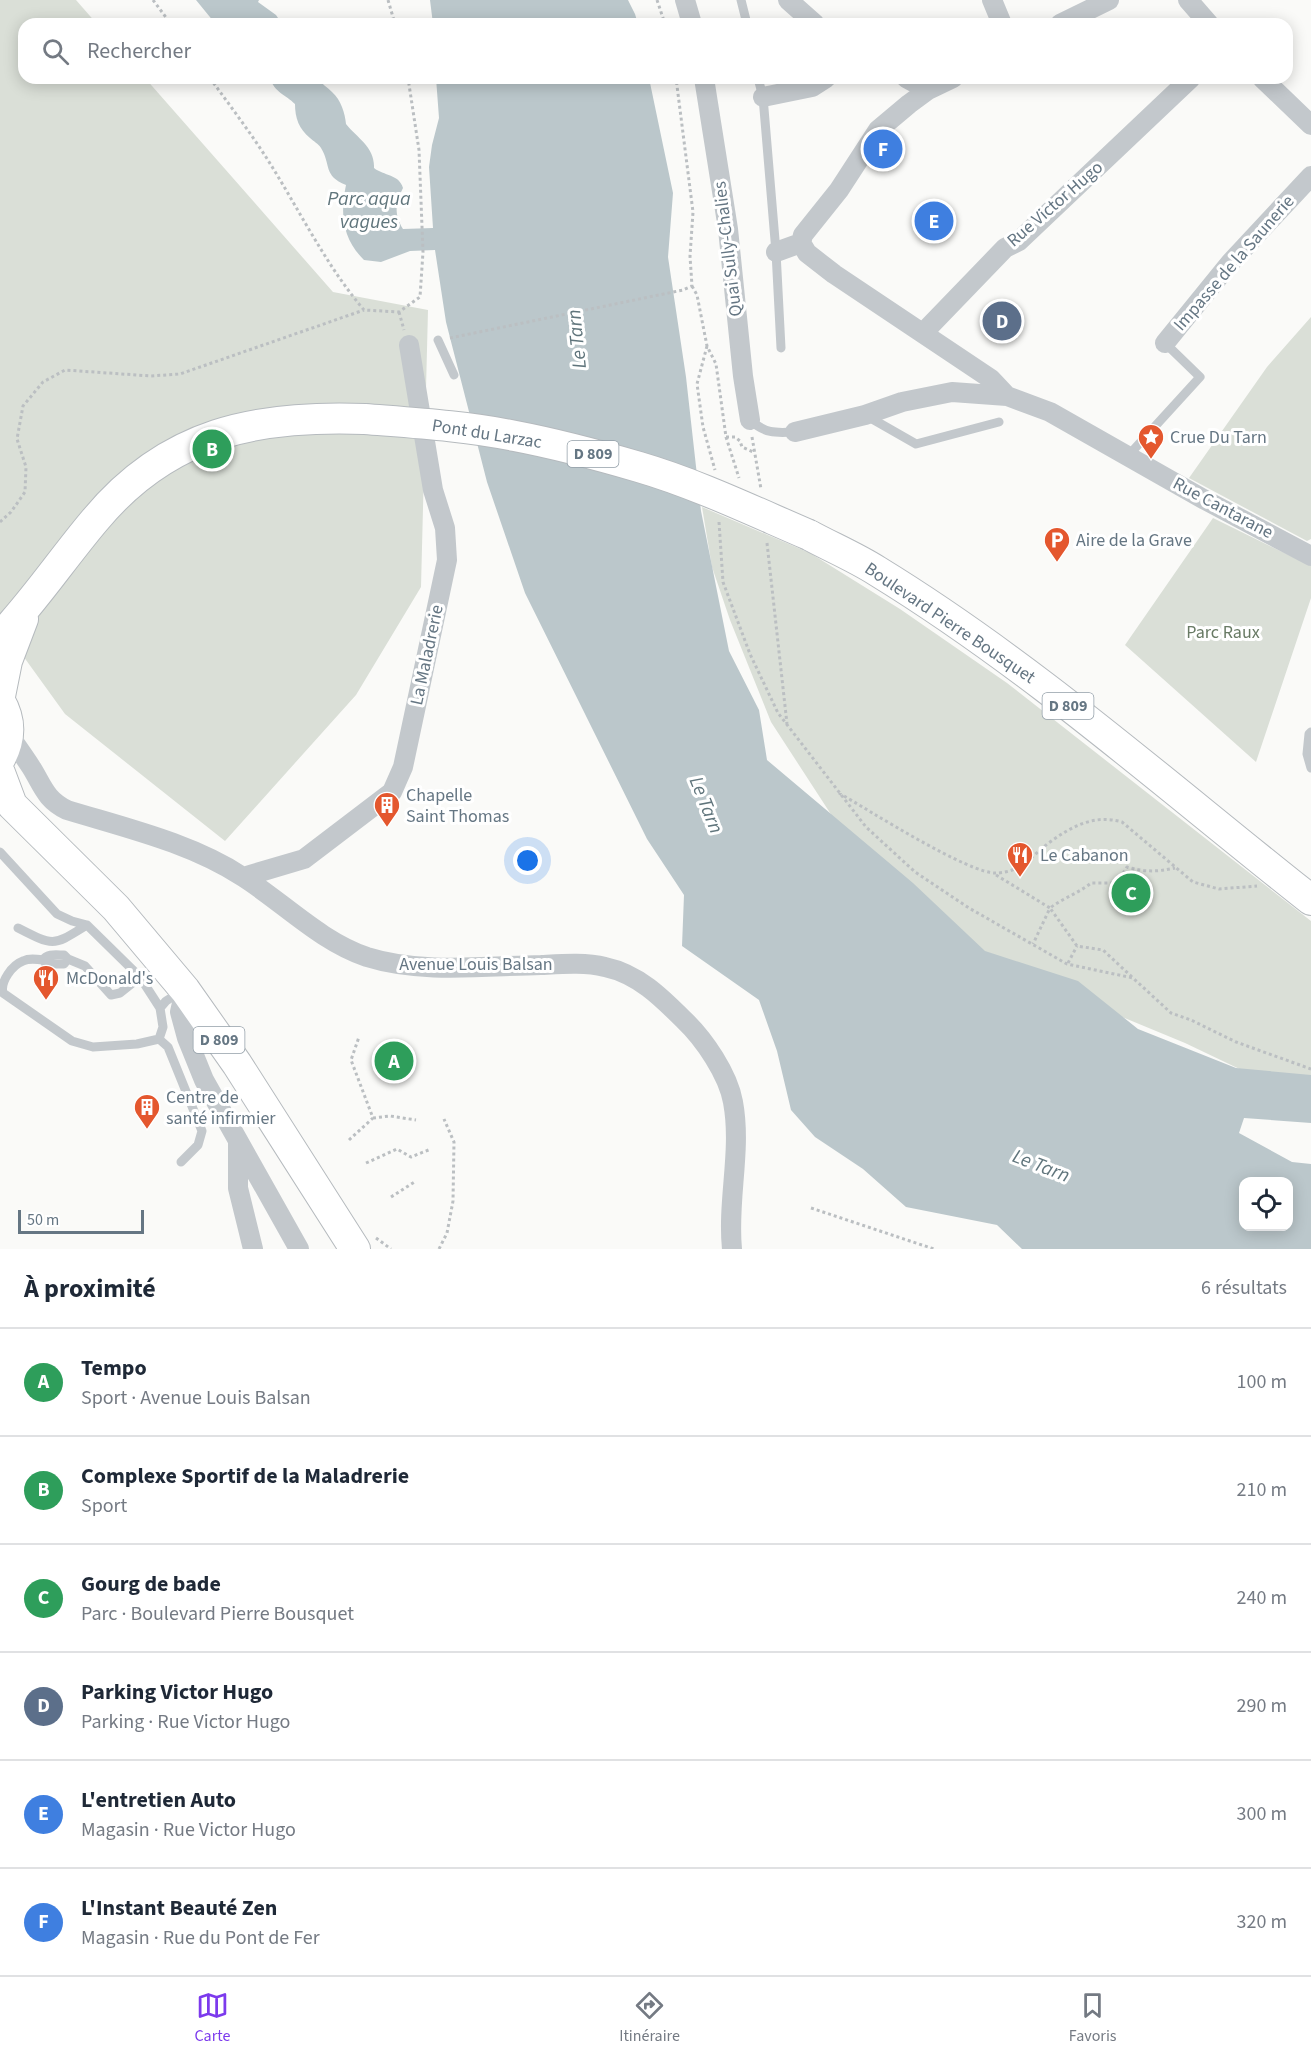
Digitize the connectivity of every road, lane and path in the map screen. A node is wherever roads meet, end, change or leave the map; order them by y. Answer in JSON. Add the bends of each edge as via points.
{"nodes":[{"id":1,"x":153,"y":0,"type":"edge"},
{"id":2,"x":388,"y":0,"type":"edge"},
{"id":3,"x":657,"y":0,"type":"edge"},
{"id":4,"x":685,"y":0,"type":"edge"},
{"id":5,"x":741,"y":0,"type":"edge"},
{"id":6,"x":788,"y":0,"type":"edge"},
{"id":7,"x":992,"y":0,"type":"edge"},
{"id":8,"x":1188,"y":0,"type":"edge"},
{"id":9,"x":1096,"y":2,"type":"edge"},
{"id":10,"x":166,"y":18,"type":"edge"},
{"id":11,"x":392,"y":18,"type":"edge"},
{"id":12,"x":663,"y":18,"type":"edge"},
{"id":13,"x":690,"y":18,"type":"edge"},
{"id":14,"x":746,"y":18,"type":"edge"},
{"id":15,"x":808,"y":18,"type":"edge"},
{"id":16,"x":1000,"y":18,"type":"edge"},
{"id":17,"x":1070,"y":18,"type":"edge"},
{"id":18,"x":1204,"y":18,"type":"edge"},
{"id":19,"x":214,"y":84,"type":"edge"},
{"id":20,"x":409,"y":84,"type":"edge"},
{"id":21,"x":677,"y":84,"type":"edge"},
{"id":22,"x":705,"y":84,"type":"edge"},
{"id":23,"x":760,"y":84,"type":"edge"},
{"id":24,"x":817,"y":84,"type":"edge"},
{"id":25,"x":917,"y":84,"type":"edge"},
{"id":26,"x":940,"y":84,"type":"edge"},
{"id":27,"x":1185,"y":84,"type":"edge"},
{"id":28,"x":1268,"y":84,"type":"edge"},
{"id":29,"x":928,"y":90,"type":"junction"},
{"id":30,"x":763,"y":97,"type":"junction"},
{"id":31,"x":1311,"y":125,"type":"edge"},
{"id":32,"x":1311,"y":176,"type":"edge"},
{"id":33,"x":801,"y":243,"type":"junction"},
{"id":34,"x":776,"y":252,"type":"junction"},
{"id":35,"x":364,"y":310,"type":"junction"},
{"id":36,"x":923,"y":333,"type":"junction"},
{"id":37,"x":452,"y":337,"type":"dead end"},
{"id":38,"x":438,"y":340,"type":"dead end"},
{"id":39,"x":1165,"y":343,"type":"joint"},
{"id":40,"x":409,"y":345,"type":"dead end"},
{"id":41,"x":707,"y":346,"type":"dead end"},
{"id":42,"x":781,"y":348,"type":"dead end"},
{"id":43,"x":454,"y":375,"type":"dead end"},
{"id":44,"x":1007,"y":396,"type":"junction"},
{"id":45,"x":865,"y":415,"type":"junction"},
{"id":46,"x":750,"y":420,"type":"junction"},
{"id":47,"x":999,"y":423,"type":"dead end"},
{"id":48,"x":795,"y":432,"type":"joint"},
{"id":49,"x":726,"y":438,"type":"dead end"},
{"id":50,"x":754,"y":452,"type":"junction"},
{"id":51,"x":1127,"y":457,"type":"junction"},
{"id":52,"x":717,"y":477,"type":"dead end"},
{"id":53,"x":761,"y":489,"type":"dead end"},
{"id":54,"x":719,"y":518,"type":"dead end"},
{"id":55,"x":0,"y":522,"type":"edge"},
{"id":56,"x":809,"y":535,"type":"joint"},
{"id":57,"x":1311,"y":556,"type":"edge"},
{"id":58,"x":27,"y":609,"type":"junction"},
{"id":59,"x":0,"y":637,"type":"edge"},
{"id":60,"x":0,"y":696,"type":"edge"},
{"id":61,"x":0,"y":701,"type":"edge"},
{"id":62,"x":1311,"y":732,"type":"edge"},
{"id":63,"x":3,"y":750,"type":"edge"},
{"id":64,"x":1311,"y":768,"type":"edge"},
{"id":65,"x":0,"y":773,"type":"edge"},
{"id":66,"x":837,"y":792,"type":"junction"},
{"id":67,"x":0,"y":816,"type":"edge"},
{"id":68,"x":57,"y":851,"type":"junction"},
{"id":69,"x":0,"y":852,"type":"edge"},
{"id":70,"x":1176,"y":868,"type":"junction"},
{"id":71,"x":994,"y":874,"type":"junction"},
{"id":72,"x":243,"y":877,"type":"junction"},
{"id":73,"x":1261,"y":884,"type":"dead end"},
{"id":74,"x":1311,"y":900,"type":"edge"},
{"id":75,"x":1050,"y":908,"type":"junction"},
{"id":76,"x":87,"y":925,"type":"junction"},
{"id":77,"x":18,"y":928,"type":"dead end"},
{"id":78,"x":1033,"y":944,"type":"junction"},
{"id":79,"x":1077,"y":946,"type":"junction"},
{"id":80,"x":1067,"y":964,"type":"junction"},
{"id":81,"x":140,"y":977,"type":"junction"},
{"id":82,"x":1133,"y":978,"type":"junction"},
{"id":83,"x":185,"y":990,"type":"junction"},
{"id":84,"x":160,"y":1008,"type":"junction"},
{"id":85,"x":359,"y":1036,"type":"dead end"},
{"id":86,"x":159,"y":1039,"type":"junction"},
{"id":87,"x":1311,"y":1067,"type":"edge"},
{"id":88,"x":201,"y":1072,"type":"junction"},
{"id":89,"x":182,"y":1082,"type":"junction"},
{"id":90,"x":373,"y":1118,"type":"junction"},
{"id":91,"x":444,"y":1119,"type":"dead end"},
{"id":92,"x":416,"y":1120,"type":"dead end"},
{"id":93,"x":238,"y":1140,"type":"junction"},
{"id":94,"x":349,"y":1140,"type":"dead end"},
{"id":95,"x":431,"y":1149,"type":"dead end"},
{"id":96,"x":181,"y":1162,"type":"dead end"},
{"id":97,"x":366,"y":1163,"type":"dead end"},
{"id":98,"x":416,"y":1181,"type":"dead end"},
{"id":99,"x":391,"y":1197,"type":"dead end"},
{"id":100,"x":811,"y":1208,"type":"dead end"},
{"id":101,"x":253,"y":1249,"type":"edge"},
{"id":102,"x":300,"y":1249,"type":"edge"},
{"id":103,"x":355,"y":1249,"type":"edge"},
{"id":104,"x":439,"y":1249,"type":"edge"},
{"id":105,"x":732,"y":1249,"type":"edge"},
{"id":106,"x":934,"y":1249,"type":"edge"}],
"edges":[{"from":1,"to":10,"type":"path"},
{"from":2,"to":11,"type":"path"},
{"from":3,"to":12,"type":"path"},
{"from":4,"to":13,"type":"street"},
{"from":5,"to":14,"type":"lane"},
{"from":6,"to":15,"type":"street"},
{"from":7,"to":16,"type":"street"},
{"from":8,"to":18,"type":"street"},
{"from":9,"to":17,"type":"street"},
{"from":19,"to":35,"type":"path","via":[[263,152],[327,258]]},
{"from":20,"to":35,"type":"path","via":[[419,150],[423,252],[420,297],[399,312]]},
{"from":21,"to":37,"type":"path","via":[[693,212],[692,286]]},
{"from":22,"to":46,"type":"street","name":"Quai Sully-Chalies","via":[[728,229]]},
{"from":23,"to":30,"type":"lane"},
{"from":24,"to":30,"type":"street"},
{"from":25,"to":29,"type":"street"},
{"from":26,"to":29,"type":"street"},
{"from":27,"to":36,"type":"street","name":"Rue Victor Hugo","via":[[1019,241],[1005,248]]},
{"from":28,"to":31,"type":"street"},
{"from":29,"to":33,"type":"street","via":[[878,130]]},
{"from":30,"to":34,"type":"lane"},
{"from":32,"to":39,"type":"street","name":"Impasse de la Saunerie","via":[[1230,263]]},
{"from":33,"to":34,"type":"street"},
{"from":33,"to":36,"type":"street","name":"Rue Cantarane","via":[[807,253],[834,274]]},
{"from":34,"to":42,"type":"lane"},
{"from":35,"to":55,"type":"path","via":[[180,374],[151,376],[65,370],[43,382],[23,406],[17,440],[26,467],[25,492]]},
{"from":36,"to":44,"type":"street","name":"Rue Cantarane","via":[[991,379]]},
{"from":38,"to":43,"type":"lane"},
{"from":39,"to":51,"type":"lane","name":"Impasse de la Saunerie","via":[[1200,377]]},
{"from":40,"to":72,"type":"street","name":"La Maladrerie","via":[[433,490],[445,528],[447,560],[403,768],[392,792],[304,859]]},
{"from":41,"to":52,"type":"path","via":[[697,384],[703,427]]},
{"from":44,"to":45,"type":"street","name":"Rue Cantarane","via":[[952,392],[902,402]]},
{"from":44,"to":51,"type":"street","name":"Rue Cantarane","via":[[1050,412]]},
{"from":45,"to":47,"type":"lane","via":[[916,444]]},
{"from":45,"to":48,"type":"street","name":"Rue Cantarane"},
{"from":46,"to":48,"type":"lane","via":[[761,430]]},
{"from":46,"to":50,"type":"path"},
{"from":49,"to":50,"type":"path","via":[[735,436],[742,447]]},
{"from":50,"to":53,"type":"path"},
{"from":51,"to":57,"type":"street","name":"Rue Cantarane"},
{"from":54,"to":66,"type":"path","via":[[723,582],[750,654],[778,713]]},
{"from":56,"to":58,"type":"main road","name":"Pont du Larzac","number":"D 809","bridge":true,"via":[[681,482],[578,450],[439,425],[329,417],[285,419],[214,435],[151,467],[122,491],[81,536]]},
{"from":56,"to":74,"type":"main road","name":"Boulevard Pierre Bousquet","number":"D 809","via":[[875,569],[974,636]]},
{"from":58,"to":59,"type":"main road","number":"D 809"},
{"from":58,"to":60,"type":"main road","number":"D 809","via":[[6,661]]},
{"from":61,"to":63,"type":"main road","via":[[5,711]]},
{"from":62,"to":64,"type":"lane","via":[[1307,754]]},
{"from":63,"to":72,"type":"street","name":"Avenue Louis Balsan","via":[[31,766],[46,795],[56,805],[201,854]]},
{"from":65,"to":68,"type":"main road","number":"D 809","via":[[12,805]]},
{"from":66,"to":71,"type":"path","via":[[958,861]]},
{"from":66,"to":78,"type":"path","via":[[866,827],[915,872]]},
{"from":67,"to":68,"type":"main road","number":"D 809"},
{"from":68,"to":83,"type":"main road","number":"D 809","via":[[116,908]]},
{"from":69,"to":76,"type":"lane","via":[[57,914]]},
{"from":70,"to":71,"type":"path","via":[[1122,822],[1097,818],[1076,825],[1025,865]]},
{"from":70,"to":73,"type":"path","via":[[1193,882],[1219,889],[1255,888]]},
{"from":70,"to":75,"type":"path","via":[[1143,872],[1127,867],[1117,883],[1091,883]]},
{"from":71,"to":75,"type":"path"},
{"from":72,"to":105,"type":"street","name":"Avenue Louis Balsan","via":[[351,951],[386,963],[434,967],[605,967],[654,990],[693,1028],[720,1067],[733,1101],[736,1149]]},
{"from":75,"to":78,"type":"path"},
{"from":75,"to":79,"type":"path"},
{"from":76,"to":77,"type":"lane","via":[[59,942],[43,941]]},
{"from":76,"to":81,"type":"lane"},
{"from":78,"to":80,"type":"path"},
{"from":79,"to":80,"type":"path"},
{"from":79,"to":82,"type":"path","via":[[1103,950]]},
{"from":80,"to":82,"type":"path"},
{"from":81,"to":84,"type":"lane"},
{"from":81,"to":86,"type":"lane","via":[[111,996],[85,966],[68,959],[64,964],[53,965],[43,960],[24,960],[3,982],[3,993],[72,1041],[93,1047]]},
{"from":82,"to":87,"type":"path","via":[[1171,1013],[1236,1042]]},
{"from":83,"to":84,"type":"lane"},
{"from":83,"to":88,"type":"street","via":[[180,1012]]},
{"from":83,"to":103,"type":"main road","number":"D 809"},
{"from":84,"to":86,"type":"lane","via":[[164,1028]]},
{"from":85,"to":90,"type":"path","via":[[351,1060]]},
{"from":86,"to":89,"type":"lane","via":[[168,1047]]},
{"from":88,"to":89,"type":"lane"},
{"from":88,"to":93,"type":"street"},
{"from":89,"to":96,"type":"lane","via":[[202,1131],[198,1145]]},
{"from":90,"to":92,"type":"path"},
{"from":90,"to":94,"type":"path"},
{"from":91,"to":104,"type":"path","via":[[454,1142],[453,1201],[447,1233]]},
{"from":93,"to":101,"type":"street","via":[[238,1188]]},
{"from":93,"to":102,"type":"street"},
{"from":95,"to":97,"type":"path","via":[[411,1157],[397,1149]]},
{"from":98,"to":99,"type":"path"},
{"from":100,"to":106,"type":"path"}]}
